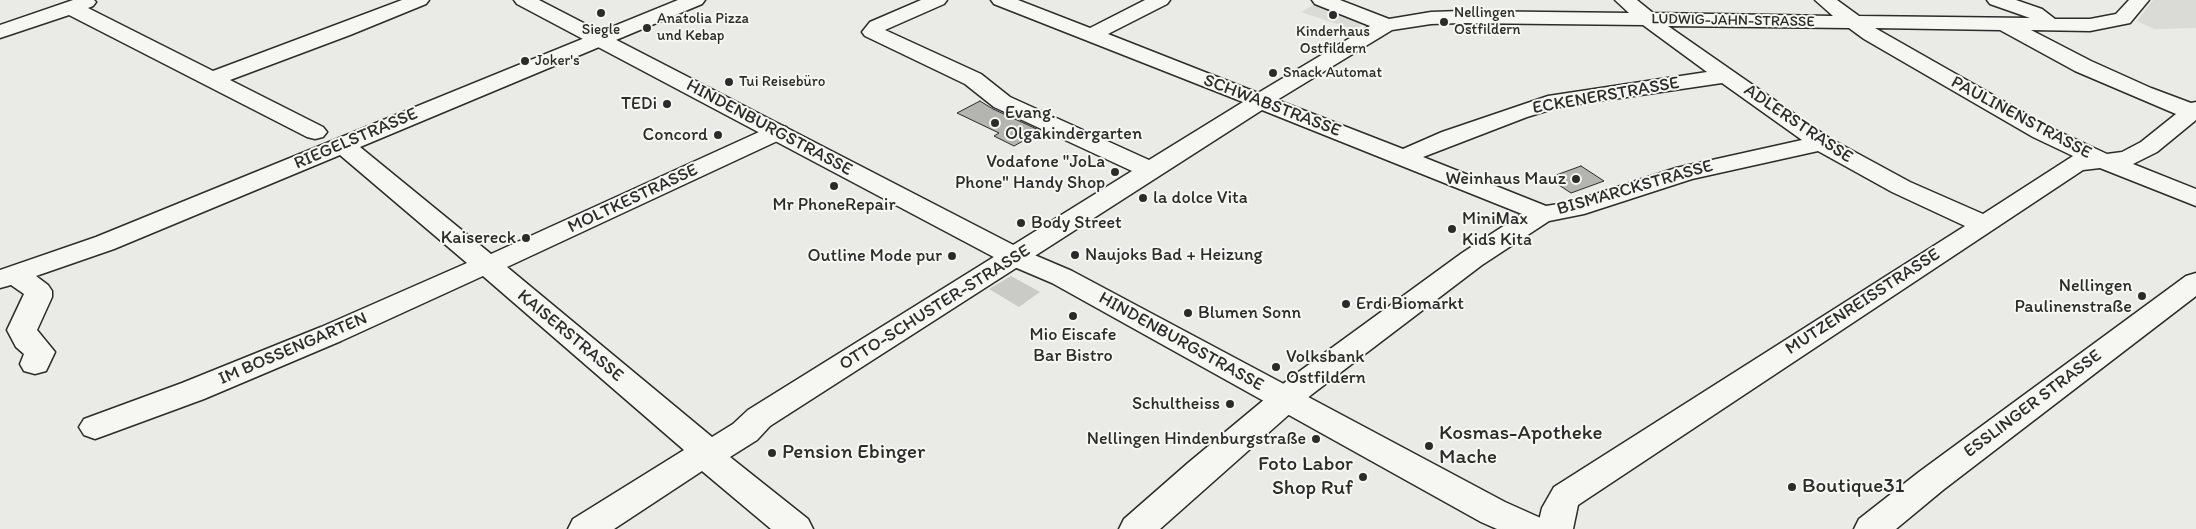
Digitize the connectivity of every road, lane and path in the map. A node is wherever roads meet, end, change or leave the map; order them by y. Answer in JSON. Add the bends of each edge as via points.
{"nodes":[{"id":1,"x":92,"y":0,"type":"edge"},
{"id":2,"x":419,"y":0,"type":"edge"},
{"id":3,"x":524,"y":0,"type":"edge"},
{"id":4,"x":695,"y":0,"type":"edge"},
{"id":5,"x":937,"y":0,"type":"edge"},
{"id":6,"x":1001,"y":0,"type":"edge"},
{"id":7,"x":1160,"y":0,"type":"edge"},
{"id":8,"x":1322,"y":0,"type":"edge"},
{"id":9,"x":1625,"y":0,"type":"edge"},
{"id":10,"x":1825,"y":0,"type":"edge"},
{"id":11,"x":1997,"y":0,"type":"edge"},
{"id":12,"x":2138,"y":0,"type":"edge"},
{"id":13,"x":70,"y":8,"type":"junction"},
{"id":14,"x":1648,"y":20,"type":"junction"},
{"id":15,"x":1854,"y":22,"type":"junction"},
{"id":16,"x":1387,"y":25,"type":"junction"},
{"id":17,"x":2004,"y":25,"type":"junction"},
{"id":18,"x":2053,"y":25,"type":"junction"},
{"id":19,"x":0,"y":32,"type":"edge"},
{"id":20,"x":1092,"y":36,"type":"junction"},
{"id":21,"x":599,"y":39,"type":"junction"},
{"id":22,"x":1726,"y":76,"type":"junction"},
{"id":23,"x":212,"y":79,"type":"junction"},
{"id":24,"x":1261,"y":101,"type":"junction"},
{"id":25,"x":2195,"y":111,"type":"edge"},
{"id":26,"x":315,"y":132,"type":"dead end"},
{"id":27,"x":778,"y":132,"type":"junction"},
{"id":28,"x":1821,"y":142,"type":"junction"},
{"id":29,"x":340,"y":146,"type":"junction"},
{"id":30,"x":1405,"y":158,"type":"junction"},
{"id":31,"x":2103,"y":161,"type":"junction"},
{"id":32,"x":1153,"y":171,"type":"junction"},
{"id":33,"x":2196,"y":198,"type":"edge"},
{"id":34,"x":1543,"y":214,"type":"junction"},
{"id":35,"x":1984,"y":225,"type":"junction"},
{"id":36,"x":1015,"y":257,"type":"junction"},
{"id":37,"x":488,"y":266,"type":"junction"},
{"id":38,"x":8,"y":276,"type":"edge"},
{"id":39,"x":2196,"y":282,"type":"edge"},
{"id":40,"x":35,"y":364,"type":"dead end"},
{"id":41,"x":1281,"y":402,"type":"junction"},
{"id":42,"x":95,"y":427,"type":"dead end"},
{"id":43,"x":708,"y":452,"type":"junction"},
{"id":44,"x":586,"y":529,"type":"edge"},
{"id":45,"x":795,"y":529,"type":"edge"},
{"id":46,"x":1137,"y":529,"type":"edge"},
{"id":47,"x":1501,"y":529,"type":"edge"},
{"id":48,"x":1530,"y":529,"type":"edge"},
{"id":49,"x":1555,"y":529,"type":"edge"},
{"id":50,"x":1872,"y":529,"type":"edge"}],
"edges":[{"from":1,"to":13,"type":"street"},
{"from":2,"to":23,"type":"street"},
{"from":3,"to":21,"type":"street","name":"HINDENBURGSTRASSE"},
{"from":4,"to":21,"type":"street","name":"RIEGELSTRASSE"},
{"from":5,"to":32,"type":"street","via":[[877,26],[872,32],[973,79],[1002,102]]},
{"from":6,"to":20,"type":"street","name":"SCHWABSTRASSE"},
{"from":7,"to":20,"type":"street"},
{"from":8,"to":16,"type":"street"},
{"from":9,"to":14,"type":"street","name":"ADLERSTRASSE"},
{"from":10,"to":15,"type":"street","name":"PAULINENSTRASSE"},
{"from":11,"to":18,"type":"street","via":[[2035,13]]},
{"from":12,"to":18,"type":"street","name":"LUDWIG-JAHN-STRASSE","via":[[2123,19],[2116,22]]},
{"from":13,"to":19,"type":"street"},
{"from":13,"to":23,"type":"street"},
{"from":14,"to":15,"type":"street","name":"LUDWIG-JAHN-STRASSE"},
{"from":14,"to":16,"type":"street","name":"LUDWIG-JAHN-STRASSE","via":[[1461,17]]},
{"from":14,"to":22,"type":"street","name":"ADLERSTRASSE"},
{"from":15,"to":17,"type":"street","name":"LUDWIG-JAHN-STRASSE"},
{"from":15,"to":31,"type":"street","name":"PAULINENSTRASSE","via":[[2001,111]]},
{"from":16,"to":24,"type":"street","name":"OTTO-SCHUSTER-STRASSE"},
{"from":17,"to":18,"type":"street","name":"LUDWIG-JAHN-STRASSE"},
{"from":17,"to":25,"type":"street","via":[[2142,93]]},
{"from":20,"to":24,"type":"street","name":"SCHWABSTRASSE"},
{"from":21,"to":27,"type":"street","name":"HINDENBURGSTRASSE"},
{"from":21,"to":29,"type":"street","name":"RIEGELSTRASSE"},
{"from":22,"to":28,"type":"street","name":"ADLERSTRASSE"},
{"from":22,"to":30,"type":"street","name":"ECKENERSTRASSE","via":[[1556,102],[1468,131],[1417,150]]},
{"from":23,"to":26,"type":"street"},
{"from":24,"to":30,"type":"street","name":"SCHWABSTRASSE"},
{"from":24,"to":32,"type":"street","name":"OTTO-SCHUSTER-STRASSE"},
{"from":25,"to":31,"type":"street","name":"MUTZENREISSTRASSE","via":[[2129,158]]},
{"from":27,"to":36,"type":"street","name":"HINDENBURGSTRASSE"},
{"from":27,"to":37,"type":"street","name":"MOLTKESTRASSE"},
{"from":28,"to":34,"type":"street","name":"BISMARCKSTRASSE","via":[[1706,167],[1575,209]]},
{"from":28,"to":35,"type":"street","name":"ADLERSTRASSE","via":[[1901,187]]},
{"from":29,"to":37,"type":"street","name":"KAISERSTRASSE","via":[[371,167]]},
{"from":29,"to":38,"type":"street","name":"RIEGELSTRASSE","via":[[104,243]]},
{"from":30,"to":34,"type":"street","name":"SCHWABSTRASSE"},
{"from":31,"to":33,"type":"street","name":"PAULINENSTRASSE"},
{"from":31,"to":35,"type":"street","name":"MUTZENREISSTRASSE","via":[[2083,161],[2074,165]]},
{"from":32,"to":36,"type":"street","name":"OTTO-SCHUSTER-STRASSE"},
{"from":34,"to":41,"type":"street","name":"BISMARCKSTRASSE","via":[[1494,243]]},
{"from":35,"to":49,"type":"street","name":"MUTZENREISSTRASSE","via":[[1566,496],[1559,508]]},
{"from":36,"to":41,"type":"street","name":"HINDENBURGSTRASSE","via":[[1052,282]]},
{"from":36,"to":43,"type":"street","name":"OTTO-SCHUSTER-STRASSE","via":[[760,418],[738,436]]},
{"from":37,"to":42,"type":"street","name":"IM BOSSENGARTEN","via":[[462,274],[238,373]]},
{"from":37,"to":43,"type":"street","name":"KAISERSTRASSE"},
{"from":38,"to":40,"type":"street","name":"RIEGELSTRASSE","via":[[38,291],[22,330],[40,352]]},
{"from":39,"to":50,"type":"street","name":"ESSLINGER STRASSE"},
{"from":41,"to":46,"type":"street","name":"BISMARCKSTRASSE"},
{"from":41,"to":47,"type":"street","name":"HINDENBURGSTRASSE"},
{"from":41,"to":48,"type":"street","name":"HINDENBURGSTRASSE"},
{"from":43,"to":44,"type":"street","name":"OTTO-SCHUSTER-STRASSE"},
{"from":43,"to":45,"type":"street","name":"KAISERSTRASSE","via":[[711,459]]}]}
